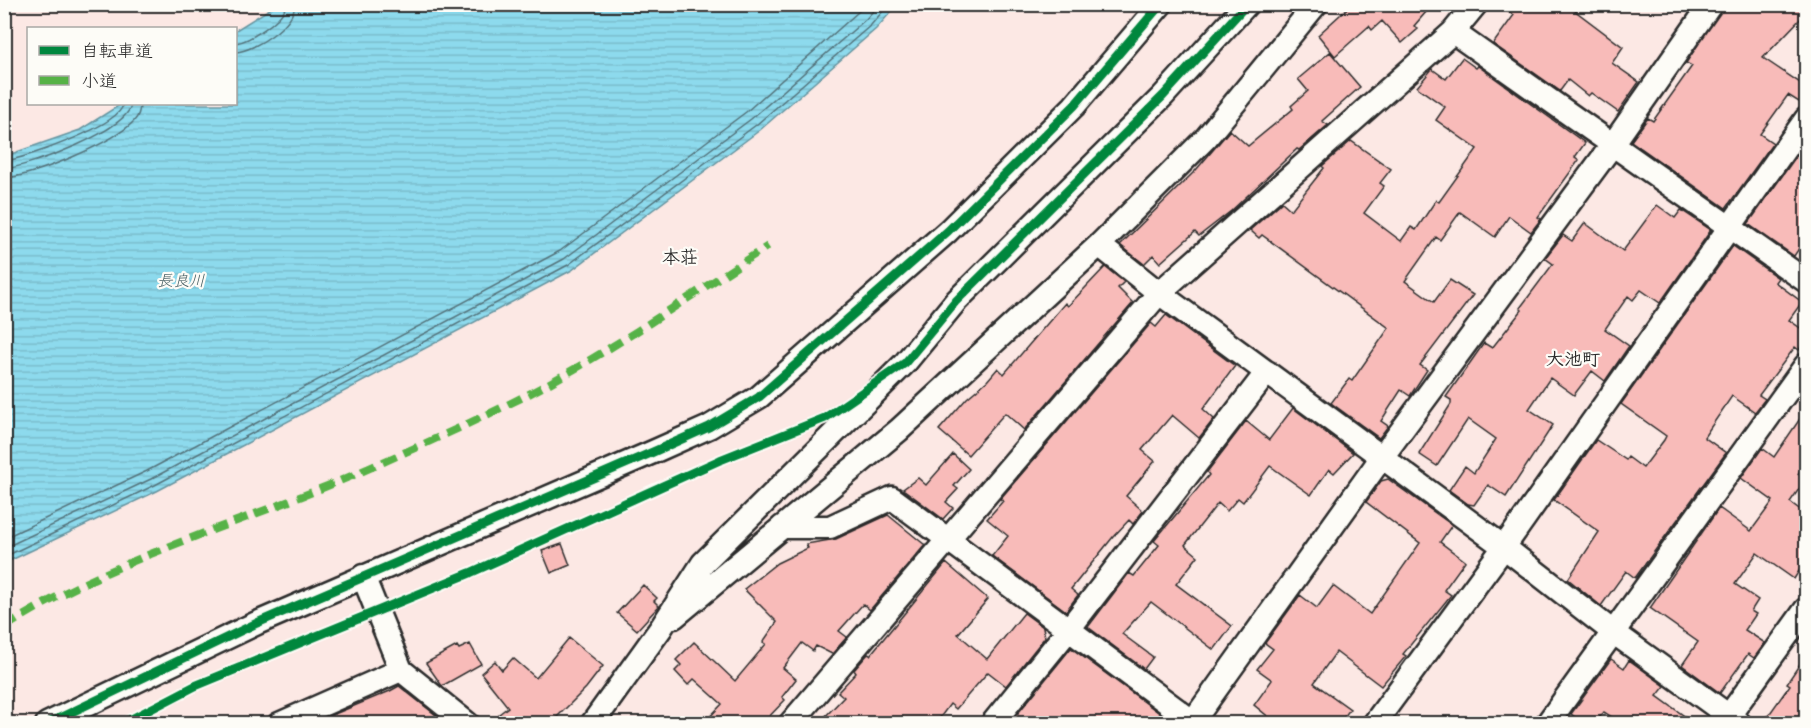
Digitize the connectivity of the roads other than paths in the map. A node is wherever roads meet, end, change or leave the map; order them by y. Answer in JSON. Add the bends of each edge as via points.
{"nodes":[{"id":1,"x":1161,"y":4,"type":"edge"},
{"id":2,"x":1247,"y":4,"type":"edge"},
{"id":3,"x":1316,"y":4,"type":"edge"},
{"id":4,"x":1476,"y":4,"type":"edge"},
{"id":5,"x":1711,"y":4,"type":"edge"},
{"id":6,"x":1454,"y":32,"type":"junction"},
{"id":7,"x":1806,"y":119,"type":"edge"},
{"id":8,"x":1613,"y":144,"type":"junction"},
{"id":9,"x":1731,"y":227,"type":"junction"},
{"id":10,"x":1099,"y":245,"type":"junction"},
{"id":11,"x":1806,"y":281,"type":"edge"},
{"id":12,"x":1159,"y":293,"type":"junction"},
{"id":13,"x":1806,"y":365,"type":"edge"},
{"id":14,"x":1267,"y":372,"type":"junction"},
{"id":15,"x":1382,"y":457,"type":"junction"},
{"id":16,"x":782,"y":527,"type":"junction"},
{"id":17,"x":950,"y":539,"type":"junction"},
{"id":18,"x":1504,"y":547,"type":"junction"},
{"id":19,"x":363,"y":576,"type":"junction"},
{"id":20,"x":1806,"y":609,"type":"edge"},
{"id":21,"x":661,"y":628,"type":"junction"},
{"id":22,"x":1069,"y":629,"type":"junction"},
{"id":23,"x":1613,"y":632,"type":"junction"},
{"id":24,"x":401,"y":670,"type":"junction"},
{"id":25,"x":1731,"y":721,"type":"edge"},
{"id":26,"x":47,"y":723,"type":"edge"},
{"id":27,"x":279,"y":723,"type":"edge"},
{"id":28,"x":468,"y":723,"type":"edge"},
{"id":29,"x":592,"y":723,"type":"edge"},
{"id":30,"x":790,"y":723,"type":"edge"},
{"id":31,"x":992,"y":723,"type":"edge"},
{"id":32,"x":1193,"y":723,"type":"edge"},
{"id":33,"x":1374,"y":723,"type":"edge"},
{"id":34,"x":1547,"y":723,"type":"edge"}],
"edges":[{"from":1,"to":19,"type":"street","via":[[1074,106],[948,231],[759,397],[709,427]]},
{"from":2,"to":21,"type":"street","via":[[1163,96],[956,301],[904,363],[703,563]]},
{"from":3,"to":10,"type":"street","via":[[1206,138]]},
{"from":4,"to":6,"type":"street"},
{"from":5,"to":8,"type":"street"},
{"from":6,"to":8,"type":"street"},
{"from":6,"to":12,"type":"street"},
{"from":7,"to":9,"type":"street"},
{"from":8,"to":9,"type":"street"},
{"from":8,"to":15,"type":"street"},
{"from":9,"to":11,"type":"street"},
{"from":9,"to":18,"type":"street"},
{"from":10,"to":12,"type":"street"},
{"from":10,"to":16,"type":"street","via":[[899,430]]},
{"from":12,"to":14,"type":"street"},
{"from":12,"to":17,"type":"street"},
{"from":13,"to":23,"type":"street"},
{"from":14,"to":15,"type":"street"},
{"from":14,"to":22,"type":"street"},
{"from":15,"to":18,"type":"street"},
{"from":15,"to":32,"type":"street"},
{"from":16,"to":17,"type":"street","via":[[830,527],[892,498]]},
{"from":16,"to":21,"type":"street"},
{"from":17,"to":22,"type":"street"},
{"from":17,"to":30,"type":"street"},
{"from":18,"to":23,"type":"street"},
{"from":18,"to":33,"type":"street"},
{"from":19,"to":24,"type":"street"},
{"from":19,"to":26,"type":"street"},
{"from":20,"to":25,"type":"street"},
{"from":21,"to":29,"type":"street"},
{"from":22,"to":31,"type":"street"},
{"from":22,"to":32,"type":"street"},
{"from":23,"to":25,"type":"street"},
{"from":23,"to":34,"type":"street"},
{"from":24,"to":27,"type":"street"},
{"from":24,"to":28,"type":"street"}]}
